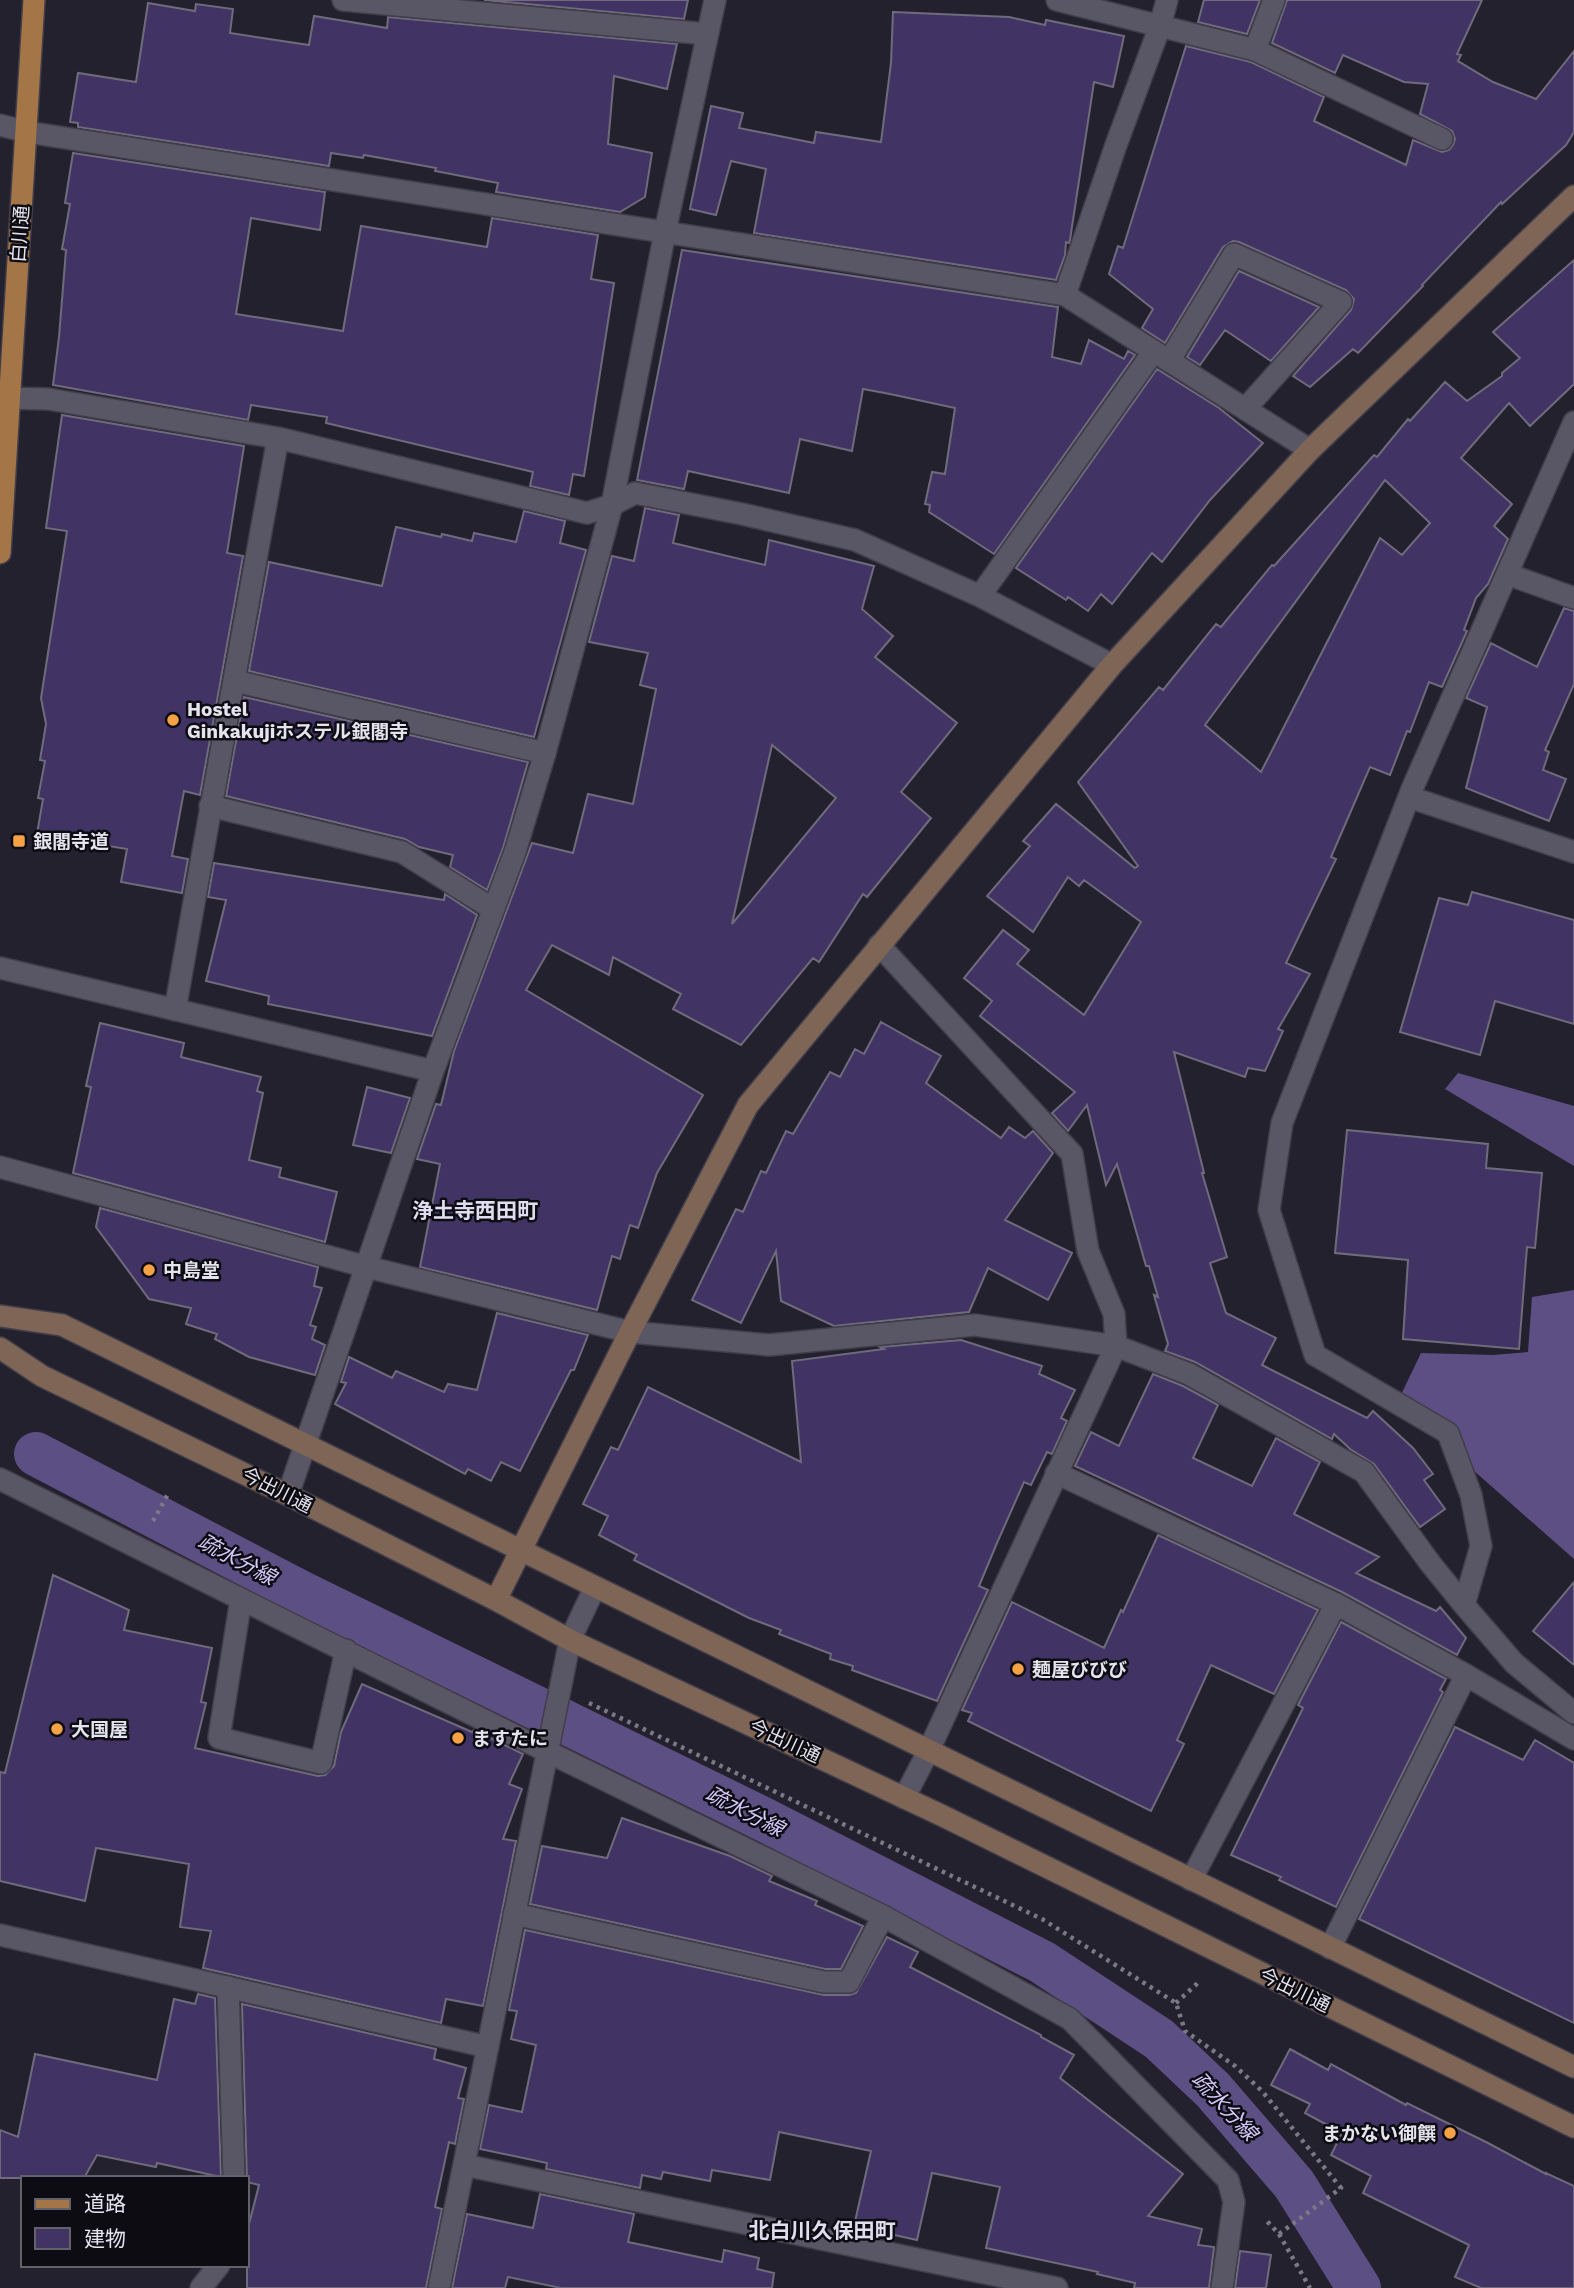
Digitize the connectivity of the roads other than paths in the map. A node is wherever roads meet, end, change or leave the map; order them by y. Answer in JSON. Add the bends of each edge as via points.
{"nodes":[{"id":1,"x":34,"y":0,"type":"edge"},
{"id":2,"x":344,"y":0,"type":"edge"},
{"id":3,"x":715,"y":0,"type":"edge"},
{"id":4,"x":1058,"y":0,"type":"edge"},
{"id":5,"x":1167,"y":0,"type":"edge"},
{"id":6,"x":1274,"y":0,"type":"edge"},
{"id":7,"x":1160,"y":26,"type":"junction"},
{"id":8,"x":707,"y":34,"type":"junction"},
{"id":9,"x":1255,"y":50,"type":"junction"},
{"id":10,"x":0,"y":125,"type":"edge"},
{"id":11,"x":27,"y":132,"type":"junction"},
{"id":12,"x":1442,"y":139,"type":"dead end"},
{"id":13,"x":1574,"y":196,"type":"edge"},
{"id":14,"x":665,"y":232,"type":"junction"},
{"id":15,"x":1065,"y":295,"type":"junction"},
{"id":16,"x":1161,"y":356,"type":"junction"},
{"id":17,"x":4,"y":398,"type":"edge"},
{"id":18,"x":1245,"y":409,"type":"junction"},
{"id":19,"x":1574,"y":422,"type":"edge"},
{"id":20,"x":278,"y":438,"type":"junction"},
{"id":21,"x":1310,"y":450,"type":"junction"},
{"id":22,"x":612,"y":505,"type":"junction"},
{"id":23,"x":0,"y":553,"type":"edge"},
{"id":24,"x":1507,"y":574,"type":"junction"},
{"id":25,"x":980,"y":596,"type":"junction"},
{"id":26,"x":1574,"y":598,"type":"edge"},
{"id":27,"x":1112,"y":665,"type":"junction"},
{"id":28,"x":235,"y":681,"type":"junction"},
{"id":29,"x":545,"y":753,"type":"junction"},
{"id":30,"x":1409,"y":797,"type":"junction"},
{"id":31,"x":210,"y":806,"type":"junction"},
{"id":32,"x":1574,"y":852,"type":"edge"},
{"id":33,"x":493,"y":909,"type":"junction"},
{"id":34,"x":879,"y":945,"type":"junction"},
{"id":35,"x":0,"y":968,"type":"edge"},
{"id":36,"x":175,"y":1010,"type":"junction"},
{"id":37,"x":433,"y":1071,"type":"junction"},
{"id":38,"x":0,"y":1167,"type":"edge"},
{"id":39,"x":367,"y":1267,"type":"junction"},
{"id":40,"x":0,"y":1316,"type":"edge"},
{"id":41,"x":630,"y":1332,"type":"junction"},
{"id":42,"x":1116,"y":1346,"type":"junction"},
{"id":43,"x":0,"y":1348,"type":"edge"},
{"id":44,"x":306,"y":1444,"type":"junction"},
{"id":45,"x":1056,"y":1473,"type":"junction"},
{"id":46,"x":0,"y":1479,"type":"edge"},
{"id":47,"x":288,"y":1495,"type":"junction"},
{"id":48,"x":523,"y":1551,"type":"junction"},
{"id":49,"x":596,"y":1587,"type":"junction"},
{"id":50,"x":241,"y":1599,"type":"junction"},
{"id":51,"x":496,"y":1600,"type":"junction"},
{"id":52,"x":1336,"y":1604,"type":"junction"},
{"id":53,"x":1464,"y":1605,"type":"junction"},
{"id":54,"x":570,"y":1640,"type":"junction"},
{"id":55,"x":346,"y":1650,"type":"junction"},
{"id":56,"x":1466,"y":1675,"type":"junction"},
{"id":57,"x":1574,"y":1713,"type":"edge"},
{"id":58,"x":1574,"y":1739,"type":"edge"},
{"id":59,"x":549,"y":1745,"type":"junction"},
{"id":60,"x":928,"y":1752,"type":"junction"},
{"id":61,"x":904,"y":1797,"type":"junction"},
{"id":62,"x":1191,"y":1880,"type":"junction"},
{"id":63,"x":514,"y":1914,"type":"junction"},
{"id":64,"x":883,"y":1916,"type":"junction"},
{"id":65,"x":0,"y":1935,"type":"edge"},
{"id":66,"x":1330,"y":1948,"type":"junction"},
{"id":67,"x":228,"y":1987,"type":"junction"},
{"id":68,"x":488,"y":2047,"type":"junction"},
{"id":69,"x":1574,"y":2067,"type":"edge"},
{"id":70,"x":1574,"y":2127,"type":"edge"},
{"id":71,"x":464,"y":2165,"type":"junction"},
{"id":72,"x":234,"y":2176,"type":"edge"},
{"id":73,"x":217,"y":2267,"type":"edge"},
{"id":74,"x":201,"y":2288,"type":"edge"},
{"id":75,"x":439,"y":2288,"type":"edge"},
{"id":76,"x":1057,"y":2288,"type":"edge"},
{"id":77,"x":1222,"y":2288,"type":"edge"}],
"edges":[{"from":1,"to":11,"type":"main road","name":"白川通"},
{"from":2,"to":8,"type":"street"},
{"from":3,"to":8,"type":"street"},
{"from":4,"to":7,"type":"street"},
{"from":5,"to":7,"type":"street"},
{"from":6,"to":9,"type":"street"},
{"from":7,"to":9,"type":"street"},
{"from":7,"to":15,"type":"street"},
{"from":8,"to":14,"type":"street"},
{"from":9,"to":12,"type":"street"},
{"from":10,"to":11,"type":"street"},
{"from":11,"to":14,"type":"street"},
{"from":11,"to":17,"type":"main road","name":"白川通"},
{"from":13,"to":21,"type":"main road"},
{"from":14,"to":15,"type":"street"},
{"from":14,"to":22,"type":"street"},
{"from":15,"to":16,"type":"street"},
{"from":16,"to":18,"type":"street"},
{"from":16,"to":18,"type":"street","via":[[1234,254],[1341,302]]},
{"from":16,"to":25,"type":"street"},
{"from":17,"to":20,"type":"street","via":[[48,399]]},
{"from":17,"to":23,"type":"main road","name":"白川通"},
{"from":18,"to":21,"type":"street"},
{"from":19,"to":24,"type":"street"},
{"from":20,"to":22,"type":"street","via":[[587,513]]},
{"from":20,"to":28,"type":"street"},
{"from":21,"to":27,"type":"main road"},
{"from":22,"to":25,"type":"street","via":[[635,493],[855,540]]},
{"from":22,"to":29,"type":"street"},
{"from":24,"to":26,"type":"street"},
{"from":24,"to":30,"type":"street"},
{"from":25,"to":27,"type":"street"},
{"from":27,"to":34,"type":"main road"},
{"from":28,"to":29,"type":"street"},
{"from":28,"to":31,"type":"street"},
{"from":29,"to":33,"type":"street"},
{"from":30,"to":32,"type":"street"},
{"from":30,"to":53,"type":"street","via":[[1282,1123],[1269,1210],[1315,1355],[1448,1433],[1471,1495],[1481,1546]]},
{"from":31,"to":33,"type":"street","via":[[402,852]]},
{"from":31,"to":36,"type":"street"},
{"from":33,"to":37,"type":"street"},
{"from":34,"to":41,"type":"main road","via":[[748,1105]]},
{"from":34,"to":42,"type":"street","via":[[1072,1154],[1088,1251],[1114,1314]]},
{"from":35,"to":36,"type":"street"},
{"from":36,"to":37,"type":"street"},
{"from":37,"to":39,"type":"street"},
{"from":38,"to":39,"type":"street"},
{"from":39,"to":41,"type":"street"},
{"from":39,"to":44,"type":"street"},
{"from":40,"to":44,"type":"main road","via":[[62,1325]]},
{"from":41,"to":42,"type":"street","via":[[769,1345],[975,1325]]},
{"from":41,"to":48,"type":"main road"},
{"from":42,"to":45,"type":"street"},
{"from":42,"to":53,"type":"street","via":[[1189,1374],[1364,1472]]},
{"from":43,"to":47,"type":"main road","name":"今出川通","via":[[42,1376]]},
{"from":44,"to":47,"type":"street"},
{"from":44,"to":48,"type":"main road"},
{"from":45,"to":52,"type":"street"},
{"from":45,"to":60,"type":"street"},
{"from":46,"to":50,"type":"street"},
{"from":47,"to":51,"type":"main road","name":"今出川通"},
{"from":48,"to":49,"type":"main road"},
{"from":48,"to":51,"type":"main road"},
{"from":49,"to":54,"type":"street"},
{"from":49,"to":60,"type":"main road"},
{"from":50,"to":55,"type":"street"},
{"from":50,"to":55,"type":"street","via":[[219,1738],[321,1763]]},
{"from":51,"to":54,"type":"main road","name":"今出川通"},
{"from":52,"to":56,"type":"street"},
{"from":52,"to":62,"type":"street"},
{"from":53,"to":57,"type":"street","via":[[1514,1663]]},
{"from":54,"to":59,"type":"street"},
{"from":54,"to":61,"type":"main road","name":"今出川通"},
{"from":55,"to":59,"type":"street"},
{"from":56,"to":58,"type":"street"},
{"from":56,"to":66,"type":"street"},
{"from":59,"to":63,"type":"street"},
{"from":59,"to":64,"type":"street"},
{"from":60,"to":61,"type":"street"},
{"from":60,"to":62,"type":"main road"},
{"from":61,"to":70,"type":"main road","name":"今出川通"},
{"from":62,"to":66,"type":"main road"},
{"from":63,"to":64,"type":"street","via":[[824,1982],[849,1982]]},
{"from":63,"to":68,"type":"street"},
{"from":64,"to":77,"type":"street","via":[[1070,2019],[1228,2180],[1234,2202]]},
{"from":65,"to":67,"type":"street"},
{"from":66,"to":69,"type":"main road"},
{"from":67,"to":68,"type":"street"},
{"from":67,"to":72,"type":"street"},
{"from":68,"to":71,"type":"street"},
{"from":71,"to":75,"type":"street"},
{"from":71,"to":76,"type":"street"},
{"from":73,"to":74,"type":"street"}]}
